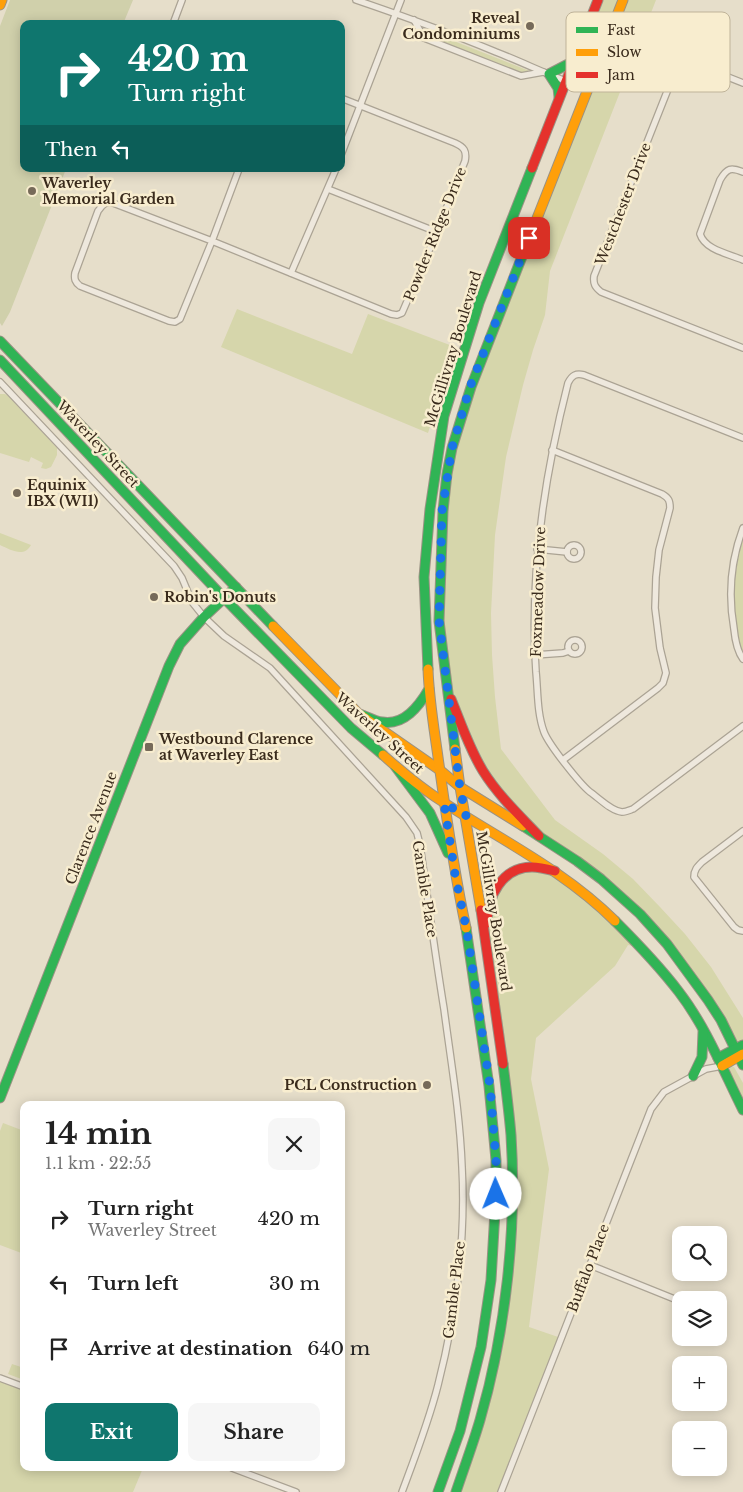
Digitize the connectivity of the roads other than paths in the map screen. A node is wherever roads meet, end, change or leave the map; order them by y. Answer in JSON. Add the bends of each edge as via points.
{"nodes":[{"id":1,"x":2,"y":0,"type":"edge"},
{"id":2,"x":182,"y":0,"type":"edge"},
{"id":3,"x":356,"y":0,"type":"edge"},
{"id":4,"x":401,"y":0,"type":"edge"},
{"id":5,"x":598,"y":0,"type":"edge"},
{"id":6,"x":623,"y":0,"type":"edge"},
{"id":7,"x":0,"y":5,"type":"edge"},
{"id":8,"x":593,"y":12,"type":"edge"},
{"id":9,"x":618,"y":12,"type":"edge"},
{"id":10,"x":396,"y":14,"type":"junction"},
{"id":11,"x":174,"y":20,"type":"edge"},
{"id":12,"x":414,"y":20,"type":"junction"},
{"id":13,"x":566,"y":64,"type":"edge"},
{"id":14,"x":546,"y":73,"type":"junction"},
{"id":15,"x":730,"y":78,"type":"edge"},
{"id":16,"x":565,"y":82,"type":"joint"},
{"id":17,"x":743,"y":83,"type":"edge"},
{"id":18,"x":587,"y":92,"type":"edge"},
{"id":19,"x":667,"y":92,"type":"edge"},
{"id":20,"x":559,"y":98,"type":"junction"},
{"id":21,"x":345,"y":99,"type":"edge"},
{"id":22,"x":360,"y":105,"type":"junction"},
{"id":23,"x":345,"y":144,"type":"edge"},
{"id":24,"x":238,"y":172,"type":"edge"},
{"id":25,"x":335,"y":172,"type":"edge"},
{"id":26,"x":743,"y":172,"type":"edge"},
{"id":27,"x":328,"y":189,"type":"junction"},
{"id":28,"x":436,"y":232,"type":"junction"},
{"id":29,"x":212,"y":242,"type":"junction"},
{"id":30,"x":743,"y":260,"type":"edge"},
{"id":31,"x":291,"y":273,"type":"junction"},
{"id":32,"x":0,"y":341,"type":"edge"},
{"id":33,"x":743,"y":348,"type":"edge"},
{"id":34,"x":0,"y":360,"type":"edge"},
{"id":35,"x":0,"y":382,"type":"edge"},
{"id":36,"x":743,"y":438,"type":"edge"},
{"id":37,"x":552,"y":450,"type":"junction"},
{"id":38,"x":743,"y":528,"type":"edge"},
{"id":39,"x":537,"y":549,"type":"junction"},
{"id":40,"x":567,"y":552,"type":"dead end"},
{"id":41,"x":236,"y":586,"type":"junction"},
{"id":42,"x":224,"y":598,"type":"junction"},
{"id":43,"x":204,"y":617,"type":"junction"},
{"id":44,"x":569,"y":651,"type":"dead end"},
{"id":45,"x":535,"y":655,"type":"junction"},
{"id":46,"x":743,"y":659,"type":"edge"},
{"id":47,"x":446,"y":687,"type":"junction"},
{"id":48,"x":429,"y":688,"type":"junction"},
{"id":49,"x":359,"y":714,"type":"junction"},
{"id":50,"x":743,"y":726,"type":"edge"},
{"id":51,"x":563,"y":760,"type":"junction"},
{"id":52,"x":395,"y":766,"type":"junction"},
{"id":53,"x":441,"y":771,"type":"junction"},
{"id":54,"x":460,"y":788,"type":"junction"},
{"id":55,"x":444,"y":803,"type":"junction"},
{"id":56,"x":466,"y":816,"type":"junction"},
{"id":57,"x":743,"y":831,"type":"edge"},
{"id":58,"x":539,"y":836,"type":"junction"},
{"id":59,"x":555,"y":871,"type":"junction"},
{"id":60,"x":455,"y":874,"type":"junction"},
{"id":61,"x":743,"y":931,"type":"edge"},
{"id":62,"x":489,"y":960,"type":"junction"},
{"id":63,"x":704,"y":1029,"type":"junction"},
{"id":64,"x":741,"y":1054,"type":"edge"},
{"id":65,"x":720,"y":1062,"type":"junction"},
{"id":66,"x":693,"y":1076,"type":"junction"},
{"id":67,"x":0,"y":1098,"type":"edge"},
{"id":68,"x":743,"y":1110,"type":"edge"},
{"id":69,"x":590,"y":1264,"type":"junction"},
{"id":70,"x":672,"y":1298,"type":"edge"},
{"id":71,"x":0,"y":1378,"type":"edge"},
{"id":72,"x":20,"y":1386,"type":"edge"},
{"id":73,"x":240,"y":1471,"type":"edge"},
{"id":74,"x":296,"y":1492,"type":"edge"},
{"id":75,"x":402,"y":1492,"type":"edge"},
{"id":76,"x":438,"y":1492,"type":"edge"},
{"id":77,"x":456,"y":1492,"type":"edge"},
{"id":78,"x":501,"y":1492,"type":"edge"}],
"edges":[{"from":1,"to":7,"type":"main road"},
{"from":2,"to":11,"type":"street"},
{"from":3,"to":10,"type":"street"},
{"from":4,"to":10,"type":"street"},
{"from":5,"to":8,"type":"main road","name":"McGillivray Boulevard"},
{"from":6,"to":9,"type":"main road","name":"McGillivray Boulevard"},
{"from":10,"to":12,"type":"street"},
{"from":10,"to":22,"type":"street"},
{"from":12,"to":14,"type":"street"},
{"from":12,"to":14,"type":"street","via":[[424,38],[521,76]]},
{"from":13,"to":14,"type":"main road"},
{"from":14,"to":16,"type":"street"},
{"from":14,"to":20,"type":"main road","via":[[558,88]]},
{"from":15,"to":17,"type":"street","name":"Westchester Drive"},
{"from":16,"to":20,"type":"main road","name":"McGillivray Boulevard"},
{"from":18,"to":47,"type":"main road","name":"McGillivray Boulevard","via":[[470,387],[452,448],[442,511],[439,621]]},
{"from":19,"to":33,"type":"street","name":"Westchester Drive","via":[[594,276],[594,286],[600,292]]},
{"from":20,"to":48,"type":"main road","name":"McGillivray Boulevard","via":[[479,303],[444,416],[424,577]]},
{"from":21,"to":22,"type":"street"},
{"from":22,"to":23,"type":"street"},
{"from":22,"to":28,"type":"street","name":"Powder Ridge Drive","via":[[462,146],[466,153],[465,161]]},
{"from":24,"to":29,"type":"street"},
{"from":25,"to":27,"type":"street"},
{"from":26,"to":30,"type":"street","via":[[730,169],[724,173],[700,234],[702,241],[709,246]]},
{"from":27,"to":28,"type":"street"},
{"from":27,"to":31,"type":"street"},
{"from":28,"to":31,"type":"street","name":"Powder Ridge Drive","via":[[402,313],[397,315]]},
{"from":29,"to":29,"type":"street","via":[[107,202],[98,211],[74,278],[80,286],[175,322],[184,313]]},
{"from":29,"to":31,"type":"street"},
{"from":32,"to":41,"type":"main road","name":"Waverley Street"},
{"from":34,"to":42,"type":"main road","name":"Waverley Street"},
{"from":35,"to":43,"type":"street","name":"Gamble Place","via":[[174,566],[192,602]]},
{"from":36,"to":37,"type":"street","name":"Foxmeadow Drive","via":[[579,374],[568,383]]},
{"from":37,"to":39,"type":"street","name":"Foxmeadow Drive"},
{"from":37,"to":51,"type":"street","via":[[662,494],[670,501],[656,577],[655,608],[666,678],[664,683]]},
{"from":38,"to":46,"type":"street","via":[[733,562],[731,600],[735,638]]},
{"from":39,"to":40,"type":"street"},
{"from":39,"to":45,"type":"street","name":"Foxmeadow Drive"},
{"from":41,"to":42,"type":"main road","name":"Clarence Avenue"},
{"from":41,"to":49,"type":"main road","name":"Waverley Street"},
{"from":42,"to":43,"type":"main road","name":"Clarence Avenue"},
{"from":42,"to":52,"type":"main road","name":"Waverley Street","via":[[351,728]]},
{"from":43,"to":67,"type":"main road","name":"Clarence Avenue","via":[[180,644],[169,666]]},
{"from":43,"to":75,"type":"street","name":"Gamble Place","via":[[224,636],[270,668],[406,816],[420,844],[458,1106],[462,1209],[458,1276],[445,1357],[428,1419]]},
{"from":44,"to":45,"type":"street"},
{"from":45,"to":51,"type":"street","name":"Foxmeadow Drive","via":[[542,724],[550,743]]},
{"from":47,"to":54,"type":"main road","name":"McGillivray Boulevard"},
{"from":47,"to":58,"type":"main road","via":[[478,761],[499,792]]},
{"from":48,"to":49,"type":"main road","via":[[412,713],[399,721],[383,722]]},
{"from":48,"to":53,"type":"main road","name":"McGillivray Boulevard"},
{"from":49,"to":53,"type":"main road","name":"Waverley Street"},
{"from":50,"to":51,"type":"street","name":"Foxmeadow Drive","via":[[633,809],[624,812],[615,810],[584,788]]},
{"from":52,"to":55,"type":"main road","name":"Waverley Street"},
{"from":52,"to":60,"type":"main road","via":[[430,813]]},
{"from":53,"to":54,"type":"main road","name":"Waverley Street"},
{"from":53,"to":55,"type":"main road","name":"McGillivray Boulevard"},
{"from":54,"to":56,"type":"main road","name":"McGillivray Boulevard"},
{"from":54,"to":58,"type":"main road","name":"Waverley Street"},
{"from":55,"to":56,"type":"main road","name":"Waverley Street"},
{"from":55,"to":60,"type":"main road","name":"McGillivray Boulevard"},
{"from":56,"to":59,"type":"main road","name":"Waverley Street"},
{"from":56,"to":62,"type":"main road","name":"McGillivray Boulevard"},
{"from":57,"to":61,"type":"street","via":[[696,867],[694,877],[734,926]]},
{"from":58,"to":64,"type":"main road","name":"Waverley Street","via":[[600,879],[640,914],[667,944],[708,1000]]},
{"from":59,"to":62,"type":"main road","via":[[525,867],[499,883],[486,916]]},
{"from":59,"to":63,"type":"main road","name":"Waverley Street","via":[[606,912],[642,948],[680,992]]},
{"from":60,"to":76,"type":"main road","name":"McGillivray Boulevard","via":[[490,1086],[496,1160],[496,1221],[481,1347],[460,1431]]},
{"from":62,"to":77,"type":"main road","name":"McGillivray Boulevard","via":[[511,1136],[510,1249],[493,1367],[480,1420]]},
{"from":63,"to":65,"type":"main road","name":"Waverley Street"},
{"from":63,"to":66,"type":"main road","via":[[702,1056]]},
{"from":64,"to":65,"type":"main road"},
{"from":65,"to":66,"type":"street","name":"Buffalo Place"},
{"from":65,"to":68,"type":"main road","name":"Waverley Street"},
{"from":66,"to":69,"type":"street","name":"Buffalo Place","via":[[664,1092],[651,1109]]},
{"from":69,"to":70,"type":"street"},
{"from":69,"to":78,"type":"street","name":"Buffalo Place"},
{"from":71,"to":72,"type":"street"},
{"from":73,"to":74,"type":"street"}]}
